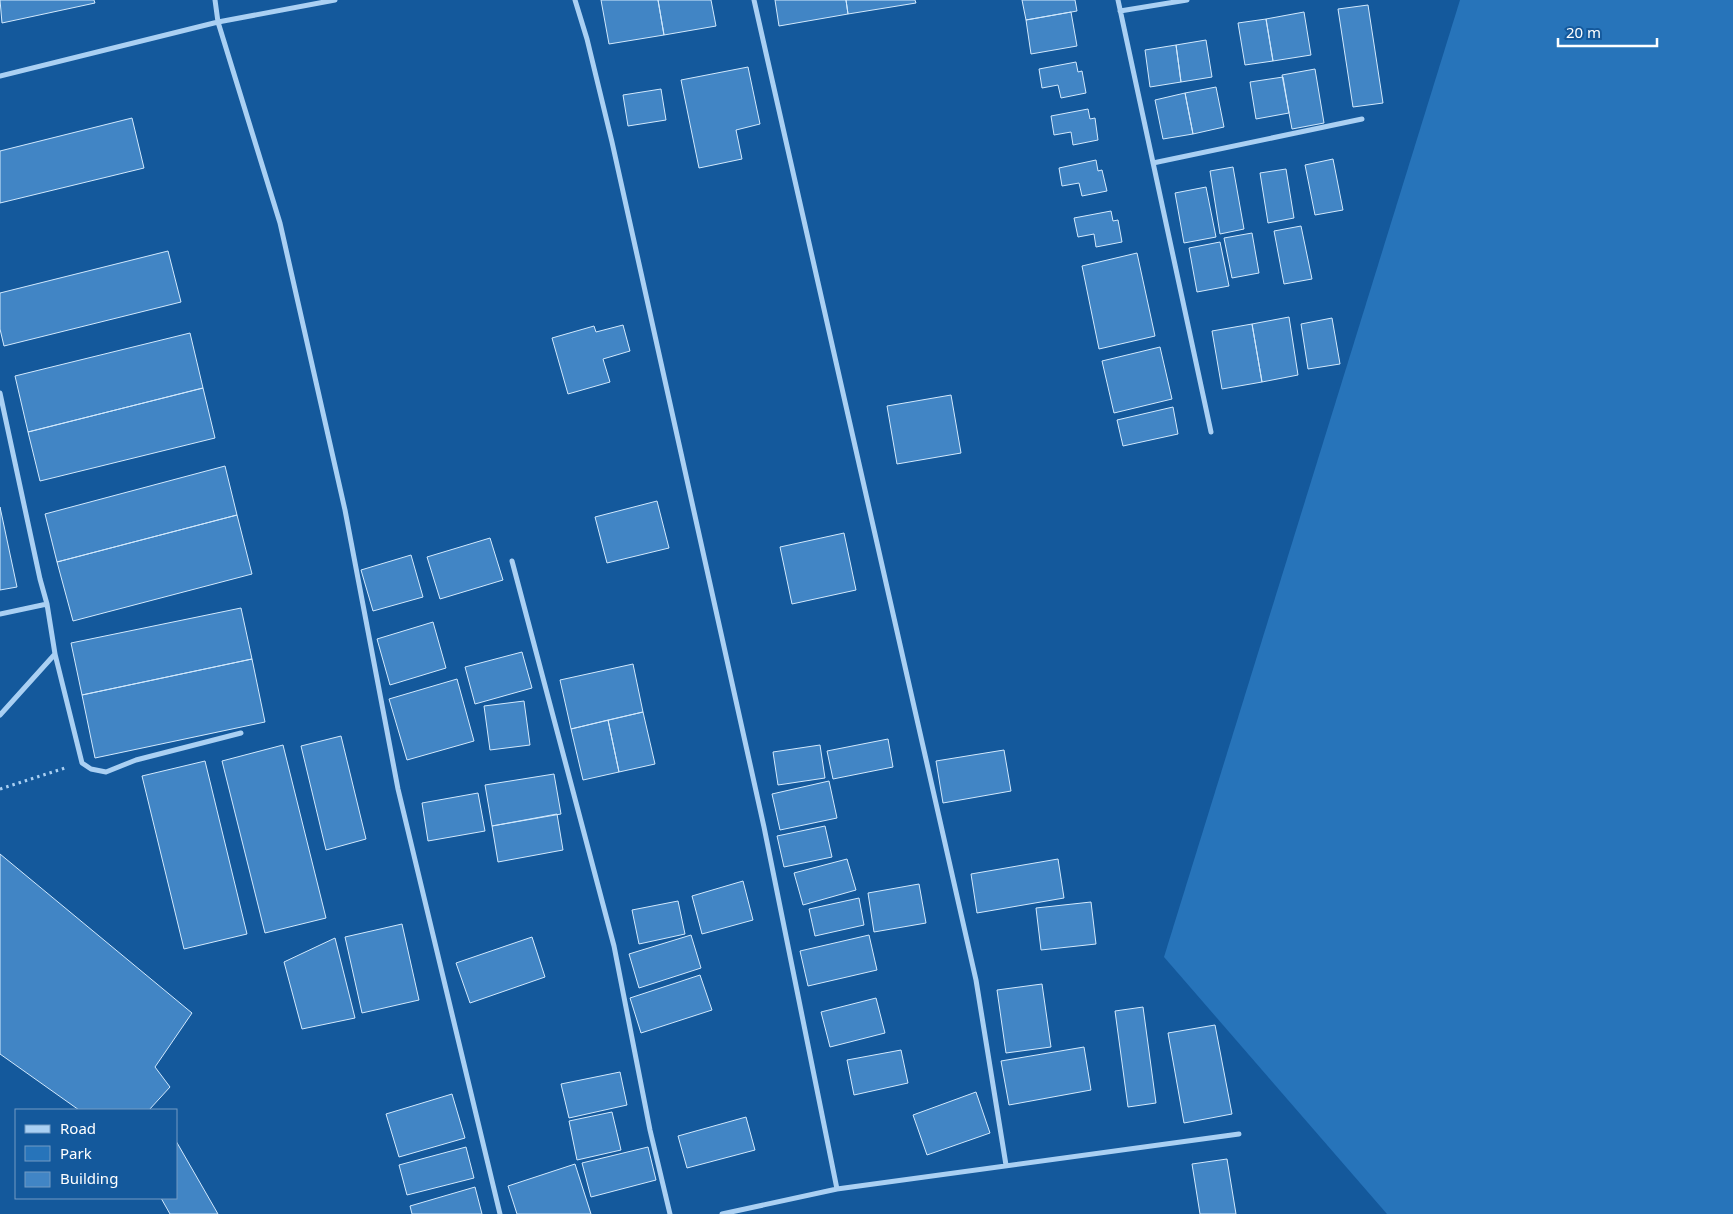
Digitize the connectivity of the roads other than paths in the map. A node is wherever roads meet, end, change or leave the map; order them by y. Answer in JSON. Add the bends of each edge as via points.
{"nodes":[{"id":1,"x":214,"y":0,"type":"edge"},
{"id":2,"x":336,"y":0,"type":"edge"},
{"id":3,"x":575,"y":0,"type":"edge"},
{"id":4,"x":754,"y":0,"type":"edge"},
{"id":5,"x":1118,"y":0,"type":"edge"},
{"id":6,"x":1187,"y":0,"type":"edge"},
{"id":7,"x":1120,"y":11,"type":"junction"},
{"id":8,"x":218,"y":22,"type":"junction"},
{"id":9,"x":0,"y":76,"type":"edge"},
{"id":10,"x":1362,"y":119,"type":"dead end"},
{"id":11,"x":1153,"y":162,"type":"junction"},
{"id":12,"x":0,"y":393,"type":"edge"},
{"id":13,"x":1211,"y":432,"type":"dead end"},
{"id":14,"x":512,"y":561,"type":"dead end"},
{"id":15,"x":47,"y":604,"type":"junction"},
{"id":16,"x":0,"y":614,"type":"edge"},
{"id":17,"x":55,"y":654,"type":"junction"},
{"id":18,"x":0,"y":715,"type":"edge"},
{"id":19,"x":241,"y":733,"type":"dead end"},
{"id":20,"x":1239,"y":1134,"type":"dead end"},
{"id":21,"x":1006,"y":1165,"type":"junction"},
{"id":22,"x":836,"y":1189,"type":"junction"},
{"id":23,"x":500,"y":1214,"type":"edge"},
{"id":24,"x":670,"y":1214,"type":"edge"},
{"id":25,"x":722,"y":1214,"type":"edge"}],
"edges":[{"from":1,"to":8,"type":"street"},
{"from":2,"to":8,"type":"street"},
{"from":3,"to":22,"type":"street","via":[[612,142],[762,817]]},
{"from":4,"to":21,"type":"street","via":[[976,980]]},
{"from":5,"to":7,"type":"street"},
{"from":6,"to":7,"type":"street"},
{"from":7,"to":11,"type":"street"},
{"from":8,"to":9,"type":"street"},
{"from":8,"to":23,"type":"street","via":[[280,223],[345,510],[398,789]]},
{"from":10,"to":11,"type":"street"},
{"from":11,"to":13,"type":"street"},
{"from":12,"to":15,"type":"street"},
{"from":14,"to":24,"type":"street","via":[[614,946]]},
{"from":15,"to":16,"type":"street"},
{"from":15,"to":17,"type":"street"},
{"from":17,"to":18,"type":"street"},
{"from":17,"to":19,"type":"street","via":[[82,763],[91,769],[106,772],[136,760]]},
{"from":20,"to":21,"type":"street"},
{"from":21,"to":22,"type":"street"},
{"from":22,"to":25,"type":"street"}]}
